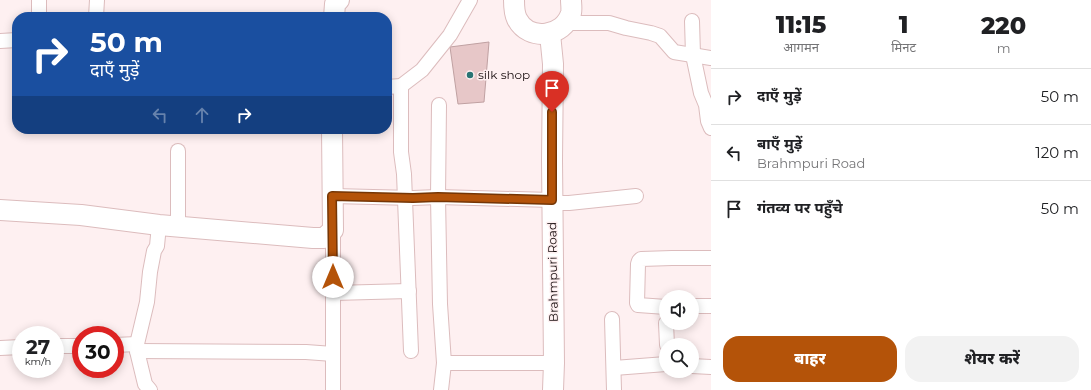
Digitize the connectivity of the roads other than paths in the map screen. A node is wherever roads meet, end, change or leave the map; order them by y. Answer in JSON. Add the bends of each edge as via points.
{"nodes":[{"id":1,"x":39,"y":0,"type":"edge"},
{"id":2,"x":97,"y":0,"type":"edge"},
{"id":3,"x":339,"y":0,"type":"edge"},
{"id":4,"x":470,"y":0,"type":"edge"},
{"id":5,"x":514,"y":0,"type":"edge"},
{"id":6,"x":571,"y":0,"type":"edge"},
{"id":7,"x":39,"y":12,"type":"edge"},
{"id":8,"x":96,"y":12,"type":"edge"},
{"id":9,"x":334,"y":12,"type":"edge"},
{"id":10,"x":692,"y":21,"type":"dead end"},
{"id":11,"x":566,"y":22,"type":"junction"},
{"id":12,"x":550,"y":34,"type":"junction"},
{"id":13,"x":12,"y":40,"type":"edge"},
{"id":14,"x":0,"y":41,"type":"edge"},
{"id":15,"x":693,"y":55,"type":"junction"},
{"id":16,"x":711,"y":58,"type":"edge"},
{"id":17,"x":394,"y":87,"type":"edge"},
{"id":18,"x":439,"y":105,"type":"dead end"},
{"id":19,"x":711,"y":128,"type":"edge"},
{"id":20,"x":332,"y":134,"type":"edge"},
{"id":21,"x":178,"y":151,"type":"dead end"},
{"id":22,"x":332,"y":196,"type":"junction"},
{"id":23,"x":636,"y":196,"type":"dead end"},
{"id":24,"x":438,"y":197,"type":"junction"},
{"id":25,"x":405,"y":198,"type":"junction"},
{"id":26,"x":552,"y":202,"type":"junction"},
{"id":27,"x":0,"y":210,"type":"edge"},
{"id":28,"x":168,"y":225,"type":"junction"},
{"id":29,"x":333,"y":230,"type":"junction"},
{"id":30,"x":711,"y":258,"type":"edge"},
{"id":31,"x":408,"y":291,"type":"junction"},
{"id":32,"x":333,"y":293,"type":"junction"},
{"id":33,"x":659,"y":306,"type":"edge"},
{"id":34,"x":699,"y":306,"type":"edge"},
{"id":35,"x":711,"y":306,"type":"edge"},
{"id":36,"x":612,"y":319,"type":"dead end"},
{"id":37,"x":124,"y":346,"type":"edge"},
{"id":38,"x":12,"y":347,"type":"edge"},
{"id":39,"x":0,"y":348,"type":"edge"},
{"id":40,"x":137,"y":348,"type":"junction"},
{"id":41,"x":411,"y":351,"type":"dead end"},
{"id":42,"x":333,"y":354,"type":"junction"},
{"id":43,"x":444,"y":363,"type":"junction"},
{"id":44,"x":554,"y":363,"type":"junction"},
{"id":45,"x":659,"y":365,"type":"edge"},
{"id":46,"x":699,"y":366,"type":"edge"},
{"id":47,"x":711,"y":367,"type":"edge"},
{"id":48,"x":614,"y":368,"type":"junction"},
{"id":49,"x":146,"y":388,"type":"edge"},
{"id":50,"x":333,"y":390,"type":"edge"},
{"id":51,"x":441,"y":390,"type":"edge"},
{"id":52,"x":553,"y":390,"type":"edge"},
{"id":53,"x":614,"y":390,"type":"edge"}],
"edges":[{"from":1,"to":7,"type":"street"},
{"from":2,"to":8,"type":"street"},
{"from":3,"to":9,"type":"street","via":[[335,4]]},
{"from":4,"to":17,"type":"street","via":[[450,35],[422,70]]},
{"from":5,"to":12,"type":"street","via":[[514,9],[522,26],[530,32]]},
{"from":6,"to":11,"type":"street","via":[[571,12]]},
{"from":10,"to":15,"type":"street"},
{"from":11,"to":12,"type":"street"},
{"from":11,"to":15,"type":"street","via":[[610,23],[652,33],[660,36],[674,52]]},
{"from":12,"to":26,"type":"street","name":"Brahmpuri Road","via":[[553,64]]},
{"from":13,"to":14,"type":"street"},
{"from":15,"to":16,"type":"street"},
{"from":15,"to":19,"type":"street","via":[[700,93],[706,105]]},
{"from":17,"to":25,"type":"street"},
{"from":18,"to":24,"type":"street"},
{"from":20,"to":22,"type":"street"},
{"from":21,"to":28,"type":"street"},
{"from":22,"to":25,"type":"street"},
{"from":22,"to":29,"type":"street"},
{"from":23,"to":26,"type":"street","via":[[569,203]]},
{"from":24,"to":25,"type":"street"},
{"from":24,"to":26,"type":"street"},
{"from":24,"to":43,"type":"street"},
{"from":25,"to":31,"type":"street"},
{"from":26,"to":44,"type":"street","name":"Brahmpuri Road"},
{"from":27,"to":28,"type":"street","via":[[81,215]]},
{"from":28,"to":29,"type":"street","via":[[313,238],[324,238]]},
{"from":28,"to":40,"type":"street","via":[[154,251]]},
{"from":29,"to":32,"type":"street"},
{"from":30,"to":33,"type":"street","via":[[641,259],[637,303]]},
{"from":31,"to":32,"type":"street"},
{"from":31,"to":41,"type":"street"},
{"from":32,"to":42,"type":"street"},
{"from":34,"to":35,"type":"street"},
{"from":36,"to":48,"type":"street"},
{"from":37,"to":40,"type":"street"},
{"from":38,"to":39,"type":"street"},
{"from":40,"to":42,"type":"street"},
{"from":40,"to":49,"type":"street"},
{"from":42,"to":50,"type":"street"},
{"from":43,"to":44,"type":"street"},
{"from":43,"to":51,"type":"street"},
{"from":44,"to":52,"type":"street","name":"Brahmpuri Road"},
{"from":45,"to":48,"type":"street"},
{"from":46,"to":47,"type":"street"},
{"from":48,"to":53,"type":"street"}]}
